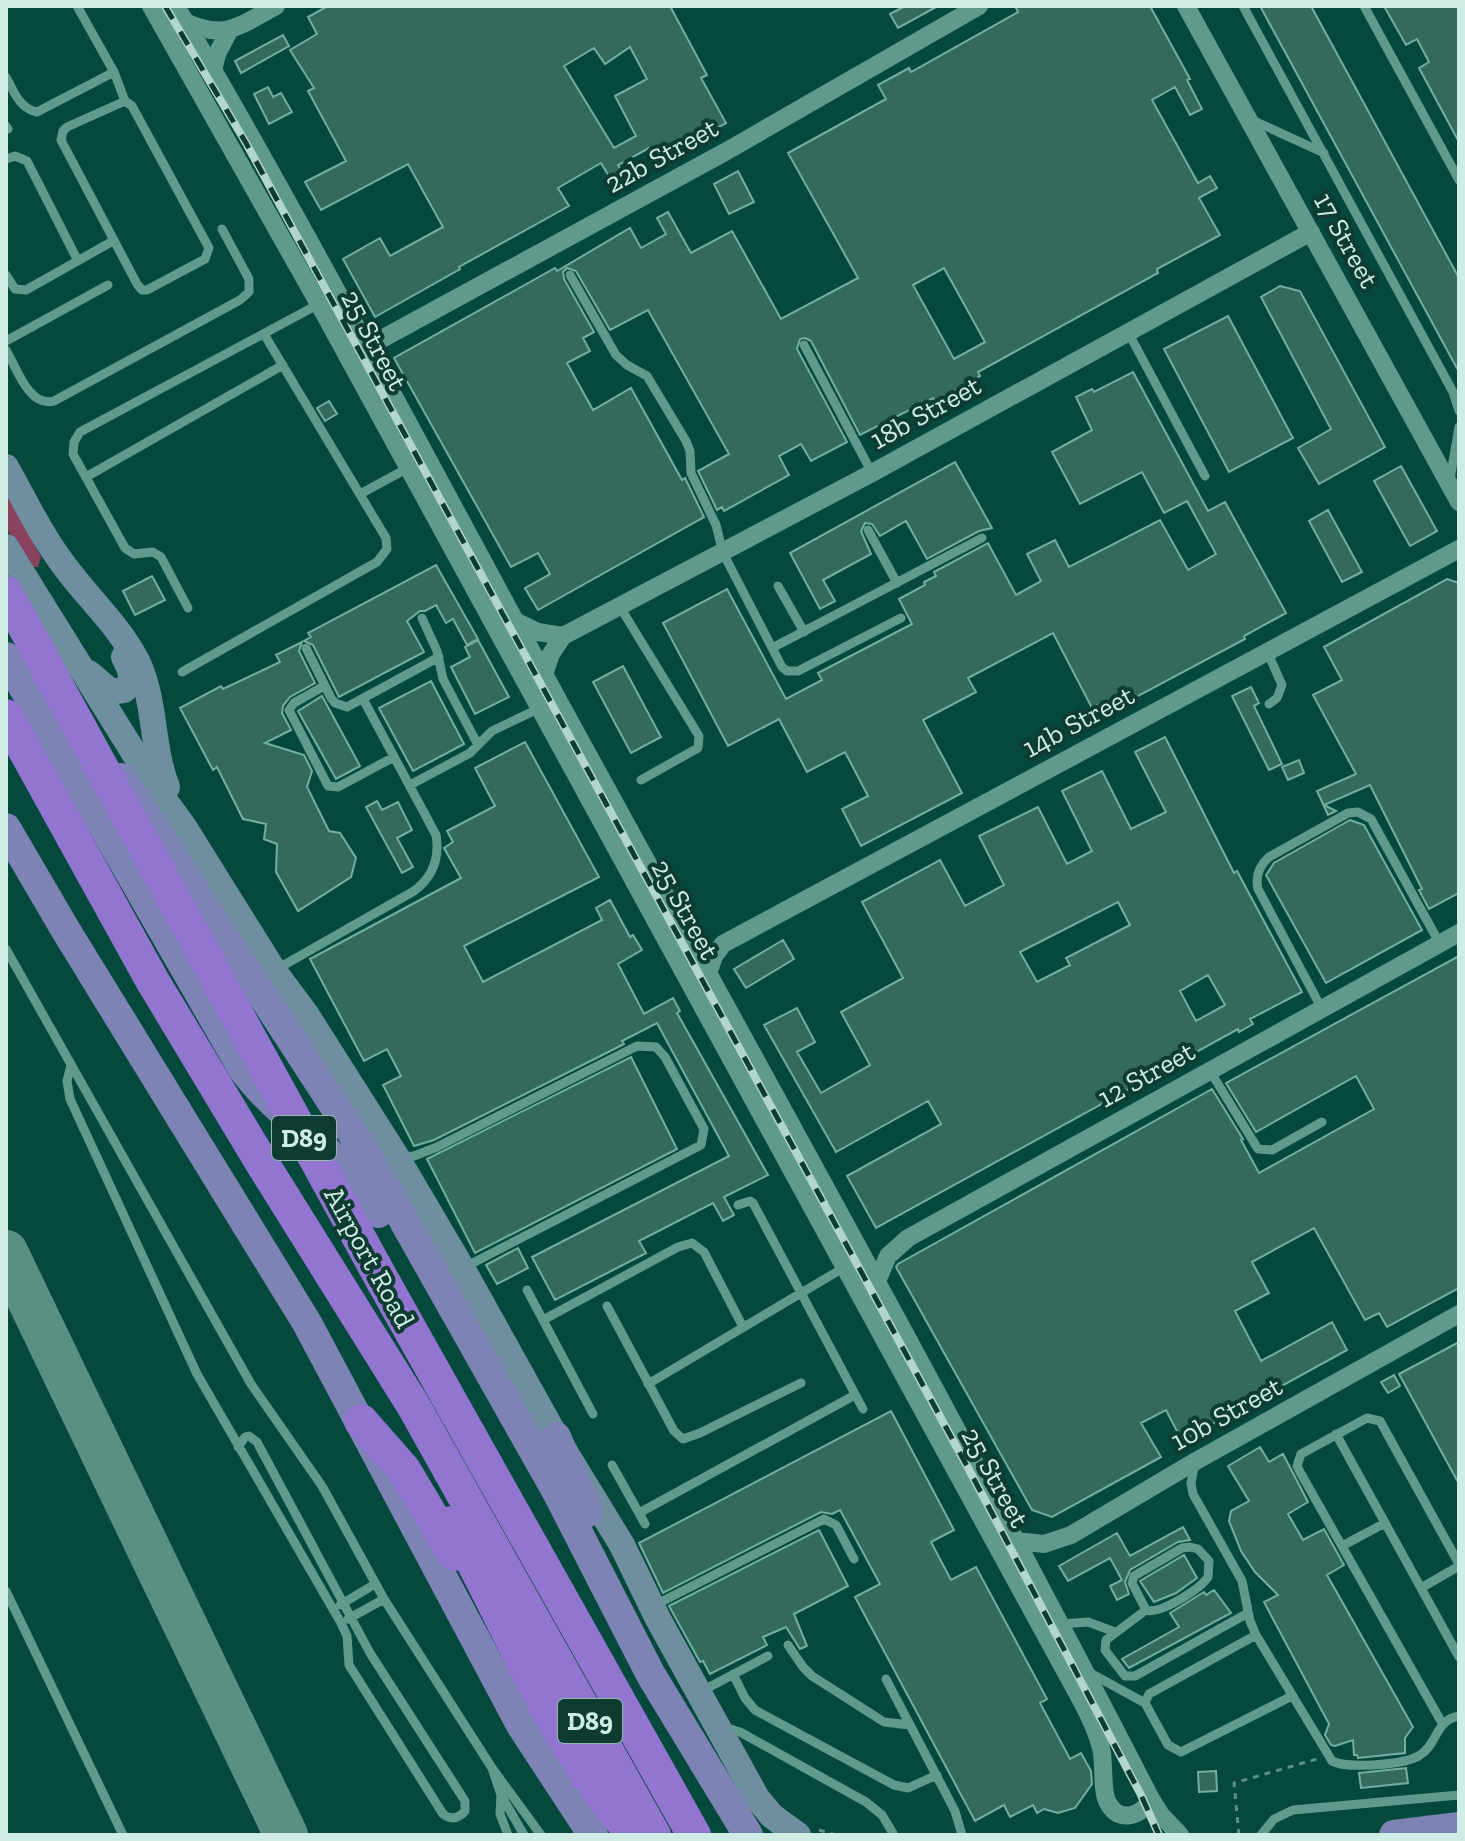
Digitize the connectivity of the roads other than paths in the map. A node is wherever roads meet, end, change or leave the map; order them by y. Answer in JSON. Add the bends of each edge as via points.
{"nodes":[{"id":1,"x":77,"y":6,"type":"edge"},
{"id":2,"x":151,"y":6,"type":"edge"},
{"id":3,"x":276,"y":6,"type":"edge"},
{"id":4,"x":979,"y":6,"type":"edge"},
{"id":5,"x":1186,"y":6,"type":"edge"},
{"id":6,"x":1243,"y":6,"type":"edge"},
{"id":7,"x":1364,"y":6,"type":"edge"},
{"id":8,"x":181,"y":14,"type":"edge"},
{"id":9,"x":229,"y":31,"type":"junction"},
{"id":10,"x":213,"y":71,"type":"junction"},
{"id":11,"x":114,"y":72,"type":"junction"},
{"id":12,"x":6,"y":77,"type":"edge"},
{"id":13,"x":125,"y":101,"type":"junction"},
{"id":14,"x":1248,"y":118,"type":"junction"},
{"id":15,"x":1324,"y":153,"type":"junction"},
{"id":16,"x":6,"y":159,"type":"edge"},
{"id":17,"x":1459,"y":180,"type":"edge"},
{"id":18,"x":222,"y":229,"type":"dead end"},
{"id":19,"x":1311,"y":232,"type":"junction"},
{"id":20,"x":113,"y":241,"type":"junction"},
{"id":21,"x":78,"y":261,"type":"junction"},
{"id":22,"x":6,"y":275,"type":"edge"},
{"id":23,"x":570,"y":275,"type":"dead end"},
{"id":24,"x":108,"y":285,"type":"dead end"},
{"id":25,"x":319,"y":304,"type":"junction"},
{"id":26,"x":1128,"y":332,"type":"junction"},
{"id":27,"x":264,"y":334,"type":"junction"},
{"id":28,"x":6,"y":341,"type":"edge"},
{"id":29,"x":804,"y":345,"type":"dead end"},
{"id":30,"x":367,"y":347,"type":"junction"},
{"id":31,"x":6,"y":350,"type":"edge"},
{"id":32,"x":283,"y":365,"type":"junction"},
{"id":33,"x":1459,"y":411,"type":"edge"},
{"id":34,"x":1459,"y":427,"type":"edge"},
{"id":35,"x":6,"y":467,"type":"edge"},
{"id":36,"x":408,"y":468,"type":"junction"},
{"id":37,"x":872,"y":473,"type":"junction"},
{"id":38,"x":1205,"y":476,"type":"dead end"},
{"id":39,"x":86,"y":477,"type":"junction"},
{"id":40,"x":1449,"y":483,"type":"junction"},
{"id":41,"x":360,"y":494,"type":"junction"},
{"id":42,"x":1459,"y":502,"type":"edge"},
{"id":43,"x":868,"y":530,"type":"dead end"},
{"id":44,"x":982,"y":538,"type":"dead end"},
{"id":45,"x":6,"y":547,"type":"edge"},
{"id":46,"x":1459,"y":549,"type":"edge"},
{"id":47,"x":723,"y":553,"type":"junction"},
{"id":48,"x":897,"y":583,"type":"junction"},
{"id":49,"x":778,"y":586,"type":"dead end"},
{"id":50,"x":6,"y":593,"type":"edge"},
{"id":51,"x":620,"y":607,"type":"junction"},
{"id":52,"x":188,"y":608,"type":"dead end"},
{"id":53,"x":104,"y":614,"type":"junction"},
{"id":54,"x":422,"y":618,"type":"dead end"},
{"id":55,"x":901,"y":618,"type":"dead end"},
{"id":56,"x":515,"y":621,"type":"junction"},
{"id":57,"x":804,"y":632,"type":"junction"},
{"id":58,"x":563,"y":636,"type":"junction"},
{"id":59,"x":306,"y":648,"type":"dead end"},
{"id":60,"x":772,"y":648,"type":"junction"},
{"id":61,"x":1267,"y":651,"type":"junction"},
{"id":62,"x":6,"y":657,"type":"edge"},
{"id":63,"x":439,"y":657,"type":"junction"},
{"id":64,"x":82,"y":669,"type":"junction"},
{"id":65,"x":182,"y":672,"type":"dead end"},
{"id":66,"x":544,"y":674,"type":"junction"},
{"id":67,"x":324,"y":686,"type":"junction"},
{"id":68,"x":363,"y":699,"type":"junction"},
{"id":69,"x":1269,"y":704,"type":"dead end"},
{"id":70,"x":540,"y":708,"type":"junction"},
{"id":71,"x":6,"y":716,"type":"edge"},
{"id":72,"x":83,"y":735,"type":"junction"},
{"id":73,"x":478,"y":745,"type":"junction"},
{"id":74,"x":6,"y":747,"type":"edge"},
{"id":75,"x":394,"y":757,"type":"junction"},
{"id":76,"x":33,"y":768,"type":"junction"},
{"id":77,"x":641,"y":780,"type":"dead end"},
{"id":78,"x":410,"y":785,"type":"junction"},
{"id":79,"x":184,"y":827,"type":"junction"},
{"id":80,"x":6,"y":828,"type":"edge"},
{"id":81,"x":1459,"y":933,"type":"edge"},
{"id":82,"x":687,"y":936,"type":"junction"},
{"id":83,"x":723,"y":944,"type":"junction"},
{"id":84,"x":1440,"y":944,"type":"junction"},
{"id":85,"x":6,"y":949,"type":"edge"},
{"id":86,"x":274,"y":971,"type":"junction"},
{"id":87,"x":708,"y":974,"type":"junction"},
{"id":88,"x":1322,"y":1009,"type":"junction"},
{"id":89,"x":71,"y":1065,"type":"junction"},
{"id":90,"x":1210,"y":1071,"type":"junction"},
{"id":91,"x":1322,"y":1122,"type":"dead end"},
{"id":92,"x":396,"y":1156,"type":"junction"},
{"id":93,"x":262,"y":1163,"type":"junction"},
{"id":94,"x":738,"y":1205,"type":"dead end"},
{"id":95,"x":845,"y":1267,"type":"junction"},
{"id":96,"x":462,"y":1268,"type":"junction"},
{"id":97,"x":877,"y":1281,"type":"junction"},
{"id":98,"x":527,"y":1290,"type":"dead end"},
{"id":99,"x":801,"y":1293,"type":"junction"},
{"id":100,"x":607,"y":1306,"type":"dead end"},
{"id":101,"x":1459,"y":1314,"type":"edge"},
{"id":102,"x":543,"y":1320,"type":"junction"},
{"id":103,"x":743,"y":1327,"type":"junction"},
{"id":104,"x":801,"y":1383,"type":"dead end"},
{"id":105,"x":648,"y":1384,"type":"junction"},
{"id":106,"x":855,"y":1395,"type":"junction"},
{"id":107,"x":863,"y":1409,"type":"dead end"},
{"id":108,"x":593,"y":1414,"type":"dead end"},
{"id":109,"x":361,"y":1421,"type":"junction"},
{"id":110,"x":1336,"y":1434,"type":"junction"},
{"id":111,"x":556,"y":1437,"type":"junction"},
{"id":112,"x":238,"y":1447,"type":"junction"},
{"id":113,"x":1196,"y":1461,"type":"junction"},
{"id":114,"x":612,"y":1465,"type":"dead end"},
{"id":115,"x":639,"y":1513,"type":"junction"},
{"id":116,"x":1385,"y":1523,"type":"junction"},
{"id":117,"x":645,"y":1524,"type":"dead end"},
{"id":118,"x":1016,"y":1541,"type":"junction"},
{"id":119,"x":1342,"y":1546,"type":"junction"},
{"id":120,"x":854,"y":1559,"type":"dead end"},
{"id":121,"x":1459,"y":1565,"type":"edge"},
{"id":122,"x":375,"y":1584,"type":"junction"},
{"id":123,"x":1421,"y":1588,"type":"junction"},
{"id":124,"x":6,"y":1591,"type":"edge"},
{"id":125,"x":384,"y":1599,"type":"junction"},
{"id":126,"x":343,"y":1603,"type":"junction"},
{"id":127,"x":652,"y":1606,"type":"junction"},
{"id":128,"x":333,"y":1608,"type":"junction"},
{"id":129,"x":1146,"y":1610,"type":"junction"},
{"id":130,"x":1248,"y":1613,"type":"junction"},
{"id":131,"x":351,"y":1618,"type":"junction"},
{"id":132,"x":341,"y":1623,"type":"junction"},
{"id":133,"x":1061,"y":1624,"type":"junction"},
{"id":134,"x":1115,"y":1632,"type":"junction"},
{"id":135,"x":1256,"y":1635,"type":"junction"},
{"id":136,"x":633,"y":1637,"type":"junction"},
{"id":137,"x":788,"y":1645,"type":"dead end"},
{"id":138,"x":768,"y":1656,"type":"dead end"},
{"id":139,"x":1459,"y":1657,"type":"edge"},
{"id":140,"x":1084,"y":1667,"type":"junction"},
{"id":141,"x":733,"y":1674,"type":"junction"},
{"id":142,"x":651,"y":1675,"type":"junction"},
{"id":143,"x":886,"y":1679,"type":"dead end"},
{"id":144,"x":537,"y":1687,"type":"junction"},
{"id":145,"x":699,"y":1693,"type":"junction"},
{"id":146,"x":1088,"y":1694,"type":"junction"},
{"id":147,"x":1292,"y":1696,"type":"junction"},
{"id":148,"x":1145,"y":1703,"type":"junction"},
{"id":149,"x":1459,"y":1716,"type":"edge"},
{"id":150,"x":1442,"y":1723,"type":"junction"},
{"id":151,"x":716,"y":1725,"type":"junction"},
{"id":152,"x":910,"y":1725,"type":"junction"},
{"id":153,"x":492,"y":1768,"type":"junction"},
{"id":154,"x":937,"y":1775,"type":"junction"},
{"id":155,"x":501,"y":1795,"type":"junction"},
{"id":156,"x":1459,"y":1795,"type":"edge"},
{"id":157,"x":1151,"y":1799,"type":"junction"},
{"id":158,"x":1459,"y":1827,"type":"edge"},
{"id":159,"x":747,"y":1829,"type":"edge"},
{"id":160,"x":645,"y":1830,"type":"edge"},
{"id":161,"x":123,"y":1835,"type":"edge"},
{"id":162,"x":508,"y":1835,"type":"edge"},
{"id":163,"x":524,"y":1835,"type":"edge"},
{"id":164,"x":541,"y":1835,"type":"edge"},
{"id":165,"x":595,"y":1835,"type":"edge"},
{"id":166,"x":694,"y":1835,"type":"edge"},
{"id":167,"x":798,"y":1835,"type":"edge"},
{"id":168,"x":894,"y":1835,"type":"edge"},
{"id":169,"x":962,"y":1835,"type":"edge"},
{"id":170,"x":1180,"y":1835,"type":"edge"},
{"id":171,"x":1261,"y":1835,"type":"edge"},
{"id":172,"x":1394,"y":1835,"type":"edge"}],
"edges":[{"from":1,"to":11,"type":"lane"},
{"from":2,"to":25,"type":"street","name":"25 Street"},
{"from":3,"to":9,"type":"street"},
{"from":4,"to":30,"type":"street","name":"22b Street"},
{"from":5,"to":14,"type":"street","name":"17 Street"},
{"from":6,"to":15,"type":"lane"},
{"from":7,"to":17,"type":"lane"},
{"from":8,"to":9,"type":"street","via":[[211,31]]},
{"from":8,"to":10,"type":"street","name":"25 Street"},
{"from":9,"to":10,"type":"street"},
{"from":10,"to":30,"type":"street","name":"25 Street"},
{"from":11,"to":12,"type":"lane","via":[[37,112],[21,104]]},
{"from":11,"to":13,"type":"lane"},
{"from":13,"to":20,"type":"lane","via":[[67,127],[61,135]]},
{"from":13,"to":20,"type":"lane","via":[[209,248],[205,259],[147,290],[139,287]]},
{"from":14,"to":15,"type":"lane"},
{"from":14,"to":19,"type":"street","name":"17 Street"},
{"from":15,"to":33,"type":"lane"},
{"from":16,"to":21,"type":"lane","via":[[27,161]]},
{"from":18,"to":31,"type":"lane","via":[[249,279],[249,292],[240,300],[45,403],[36,400]]},
{"from":19,"to":26,"type":"street","name":"18b Street"},
{"from":19,"to":40,"type":"street","name":"17 Street"},
{"from":20,"to":21,"type":"lane"},
{"from":21,"to":22,"type":"lane","via":[[21,291]]},
{"from":23,"to":47,"type":"lane","via":[[616,355],[647,376],[686,441],[691,473]]},
{"from":24,"to":28,"type":"lane"},
{"from":25,"to":27,"type":"lane"},
{"from":25,"to":36,"type":"street","name":"25 Street"},
{"from":26,"to":37,"type":"street","name":"18b Street"},
{"from":26,"to":38,"type":"lane"},
{"from":27,"to":32,"type":"lane"},
{"from":27,"to":39,"type":"lane","via":[[80,432],[73,454]]},
{"from":29,"to":37,"type":"lane"},
{"from":30,"to":56,"type":"street","name":"25 Street"},
{"from":32,"to":39,"type":"lane"},
{"from":32,"to":41,"type":"lane"},
{"from":34,"to":40,"type":"lane"},
{"from":35,"to":53,"type":"street","via":[[52,549]]},
{"from":36,"to":41,"type":"lane"},
{"from":36,"to":70,"type":"street","name":"25 Street"},
{"from":37,"to":47,"type":"street","name":"18b Street"},
{"from":39,"to":52,"type":"lane","via":[[125,548],[161,557]]},
{"from":40,"to":42,"type":"street","name":"17 Street"},
{"from":41,"to":65,"type":"lane","via":[[386,538],[382,559]]},
{"from":43,"to":48,"type":"lane"},
{"from":44,"to":48,"type":"lane"},
{"from":45,"to":64,"type":"street"},
{"from":46,"to":61,"type":"street","name":"14b Street"},
{"from":47,"to":51,"type":"street","name":"18b Street"},
{"from":47,"to":60,"type":"lane"},
{"from":48,"to":57,"type":"lane"},
{"from":49,"to":57,"type":"lane"},
{"from":50,"to":72,"type":"highway","name":"Airport Road","number":"D89"},
{"from":51,"to":58,"type":"street","name":"18b Street"},
{"from":51,"to":77,"type":"lane","via":[[700,742]]},
{"from":53,"to":64,"type":"street","via":[[132,672],[129,685],[111,692]]},
{"from":53,"to":79,"type":"street","via":[[138,663],[157,756]]},
{"from":54,"to":63,"type":"lane"},
{"from":55,"to":60,"type":"lane","via":[[792,673],[782,667]]},
{"from":56,"to":58,"type":"street"},
{"from":56,"to":66,"type":"street","name":"25 Street"},
{"from":57,"to":60,"type":"lane"},
{"from":58,"to":66,"type":"street"},
{"from":59,"to":67,"type":"lane"},
{"from":61,"to":69,"type":"lane","via":[[1282,685]]},
{"from":61,"to":83,"type":"street","name":"14b Street"},
{"from":62,"to":142,"type":"main road","via":[[243,1069],[273,1106],[324,1146],[364,1190],[587,1590]]},
{"from":63,"to":68,"type":"lane"},
{"from":63,"to":73,"type":"lane","via":[[443,679]]},
{"from":64,"to":79,"type":"street"},
{"from":66,"to":82,"type":"street","name":"25 Street"},
{"from":67,"to":68,"type":"lane","via":[[341,706]]},
{"from":67,"to":75,"type":"lane","via":[[289,710],[328,786],[338,787]]},
{"from":68,"to":75,"type":"lane"},
{"from":70,"to":73,"type":"lane","via":[[487,734]]},
{"from":70,"to":95,"type":"street","name":"25 Street"},
{"from":71,"to":76,"type":"highway","name":"Airport Road","number":"D89"},
{"from":72,"to":136,"type":"main road","via":[[142,806],[369,1159]]},
{"from":72,"to":166,"type":"highway","name":"Airport Road","number":"D89"},
{"from":73,"to":78,"type":"lane"},
{"from":74,"to":76,"type":"highway"},
{"from":75,"to":78,"type":"lane"},
{"from":76,"to":93,"type":"highway","name":"Airport Road","number":"D89"},
{"from":78,"to":86,"type":"lane","via":[[436,835],[437,857],[430,877]]},
{"from":79,"to":86,"type":"street"},
{"from":80,"to":109,"type":"main road","via":[[307,1323]]},
{"from":81,"to":84,"type":"street","name":"12 Street"},
{"from":82,"to":83,"type":"street"},
{"from":82,"to":87,"type":"street","name":"25 Street"},
{"from":83,"to":87,"type":"street"},
{"from":84,"to":88,"type":"street","name":"12 Street"},
{"from":84,"to":88,"type":"lane","via":[[1371,819],[1348,813],[1269,857],[1257,877],[1258,889]]},
{"from":85,"to":89,"type":"lane"},
{"from":86,"to":92,"type":"street"},
{"from":87,"to":97,"type":"street","name":"25 Street"},
{"from":88,"to":90,"type":"street","name":"12 Street"},
{"from":89,"to":112,"type":"lane","via":[[70,1099],[197,1374]]},
{"from":89,"to":122,"type":"lane","via":[[251,1384],[322,1486]]},
{"from":90,"to":91,"type":"lane","via":[[1258,1149],[1272,1150]]},
{"from":90,"to":97,"type":"street","name":"12 Street","via":[[908,1238],[888,1256]]},
{"from":92,"to":96,"type":"street"},
{"from":92,"to":96,"type":"lane","via":[[437,1147],[637,1046],[656,1047],[665,1057],[704,1129],[701,1145]]},
{"from":93,"to":144,"type":"highway","via":[[294,1241],[471,1556]]},
{"from":93,"to":160,"type":"highway","name":"Airport Road","number":"D89","via":[[413,1405]]},
{"from":94,"to":99,"type":"lane","via":[[753,1203]]},
{"from":95,"to":99,"type":"lane"},
{"from":95,"to":146,"type":"street","name":"25 Street"},
{"from":96,"to":111,"type":"street"},
{"from":97,"to":118,"type":"street","name":"25 Street"},
{"from":98,"to":102,"type":"lane"},
{"from":99,"to":103,"type":"lane"},
{"from":99,"to":106,"type":"lane"},
{"from":100,"to":105,"type":"lane"},
{"from":101,"to":113,"type":"street","name":"10b Street"},
{"from":102,"to":103,"type":"lane","via":[[692,1243],[704,1252]]},
{"from":102,"to":108,"type":"lane"},
{"from":103,"to":105,"type":"lane"},
{"from":104,"to":105,"type":"lane","via":[[683,1439]]},
{"from":106,"to":107,"type":"lane"},
{"from":106,"to":115,"type":"lane"},
{"from":109,"to":144,"type":"highway","via":[[404,1470]]},
{"from":109,"to":165,"type":"main road","via":[[521,1725]]},
{"from":110,"to":116,"type":"lane"},
{"from":110,"to":119,"type":"lane","via":[[1301,1454],[1297,1466]]},
{"from":110,"to":121,"type":"lane","via":[[1367,1418],[1380,1421]]},
{"from":111,"to":127,"type":"street","via":[[622,1545]]},
{"from":111,"to":136,"type":"main road","via":[[624,1589]]},
{"from":112,"to":126,"type":"lane","via":[[245,1437],[257,1442]]},
{"from":112,"to":128,"type":"lane"},
{"from":113,"to":118,"type":"street","name":"10b Street","via":[[1071,1535],[1044,1544]]},
{"from":113,"to":130,"type":"lane","via":[[1193,1494],[1242,1581]]},
{"from":114,"to":115,"type":"lane"},
{"from":115,"to":117,"type":"lane"},
{"from":116,"to":119,"type":"lane"},
{"from":116,"to":123,"type":"lane"},
{"from":118,"to":133,"type":"street","name":"25 Street"},
{"from":119,"to":150,"type":"lane"},
{"from":120,"to":127,"type":"lane","via":[[836,1525],[824,1519]]},
{"from":121,"to":123,"type":"lane"},
{"from":122,"to":125,"type":"lane"},
{"from":122,"to":126,"type":"lane"},
{"from":123,"to":139,"type":"lane"},
{"from":124,"to":161,"type":"lane"},
{"from":125,"to":131,"type":"lane"},
{"from":125,"to":153,"type":"lane"},
{"from":126,"to":128,"type":"lane"},
{"from":126,"to":131,"type":"lane"},
{"from":127,"to":145,"type":"street"},
{"from":128,"to":132,"type":"lane"},
{"from":129,"to":129,"type":"lane","via":[[1158,1611],[1203,1584],[1210,1569],[1204,1554],[1182,1548],[1134,1576],[1132,1583]]},
{"from":129,"to":134,"type":"lane"},
{"from":130,"to":134,"type":"lane","via":[[1130,1677],[1105,1650]]},
{"from":130,"to":135,"type":"lane"},
{"from":131,"to":132,"type":"lane"},
{"from":131,"to":132,"type":"lane","via":[[465,1801],[465,1811],[457,1817],[443,1814],[349,1665]]},
{"from":133,"to":134,"type":"lane","via":[[1088,1622]]},
{"from":133,"to":140,"type":"street","name":"25 Street"},
{"from":135,"to":147,"type":"lane"},
{"from":135,"to":148,"type":"lane","via":[[1149,1694]]},
{"from":136,"to":142,"type":"main road"},
{"from":137,"to":152,"type":"lane","via":[[812,1676],[884,1722]]},
{"from":138,"to":141,"type":"lane"},
{"from":140,"to":146,"type":"street","name":"25 Street"},
{"from":140,"to":148,"type":"lane"},
{"from":141,"to":145,"type":"lane"},
{"from":141,"to":154,"type":"lane","via":[[755,1710],[894,1785],[908,1788]]},
{"from":142,"to":159,"type":"main road"},
{"from":143,"to":152,"type":"lane"},
{"from":144,"to":160,"type":"highway","via":[[579,1765],[608,1805]]},
{"from":145,"to":151,"type":"street"},
{"from":146,"to":157,"type":"street","name":"25 Street"},
{"from":146,"to":157,"type":"street","name":"25 Street","via":[[1109,1806],[1127,1816],[1138,1814]]},
{"from":147,"to":148,"type":"lane","via":[[1181,1752],[1168,1745]]},
{"from":147,"to":150,"type":"lane","via":[[1337,1764],[1413,1759],[1425,1751]]},
{"from":149,"to":150,"type":"lane"},
{"from":151,"to":167,"type":"street","via":[[757,1798]]},
{"from":151,"to":168,"type":"lane","via":[[740,1732],[866,1802]]},
{"from":152,"to":154,"type":"lane"},
{"from":153,"to":155,"type":"lane"},
{"from":153,"to":164,"type":"lane"},
{"from":154,"to":169,"type":"lane"},
{"from":155,"to":162,"type":"lane","via":[[500,1814]]},
{"from":155,"to":163,"type":"lane"},
{"from":156,"to":171,"type":"lane","via":[[1293,1810],[1274,1819]]},
{"from":157,"to":170,"type":"street","name":"25 Street"},
{"from":158,"to":172,"type":"main road"}]}
